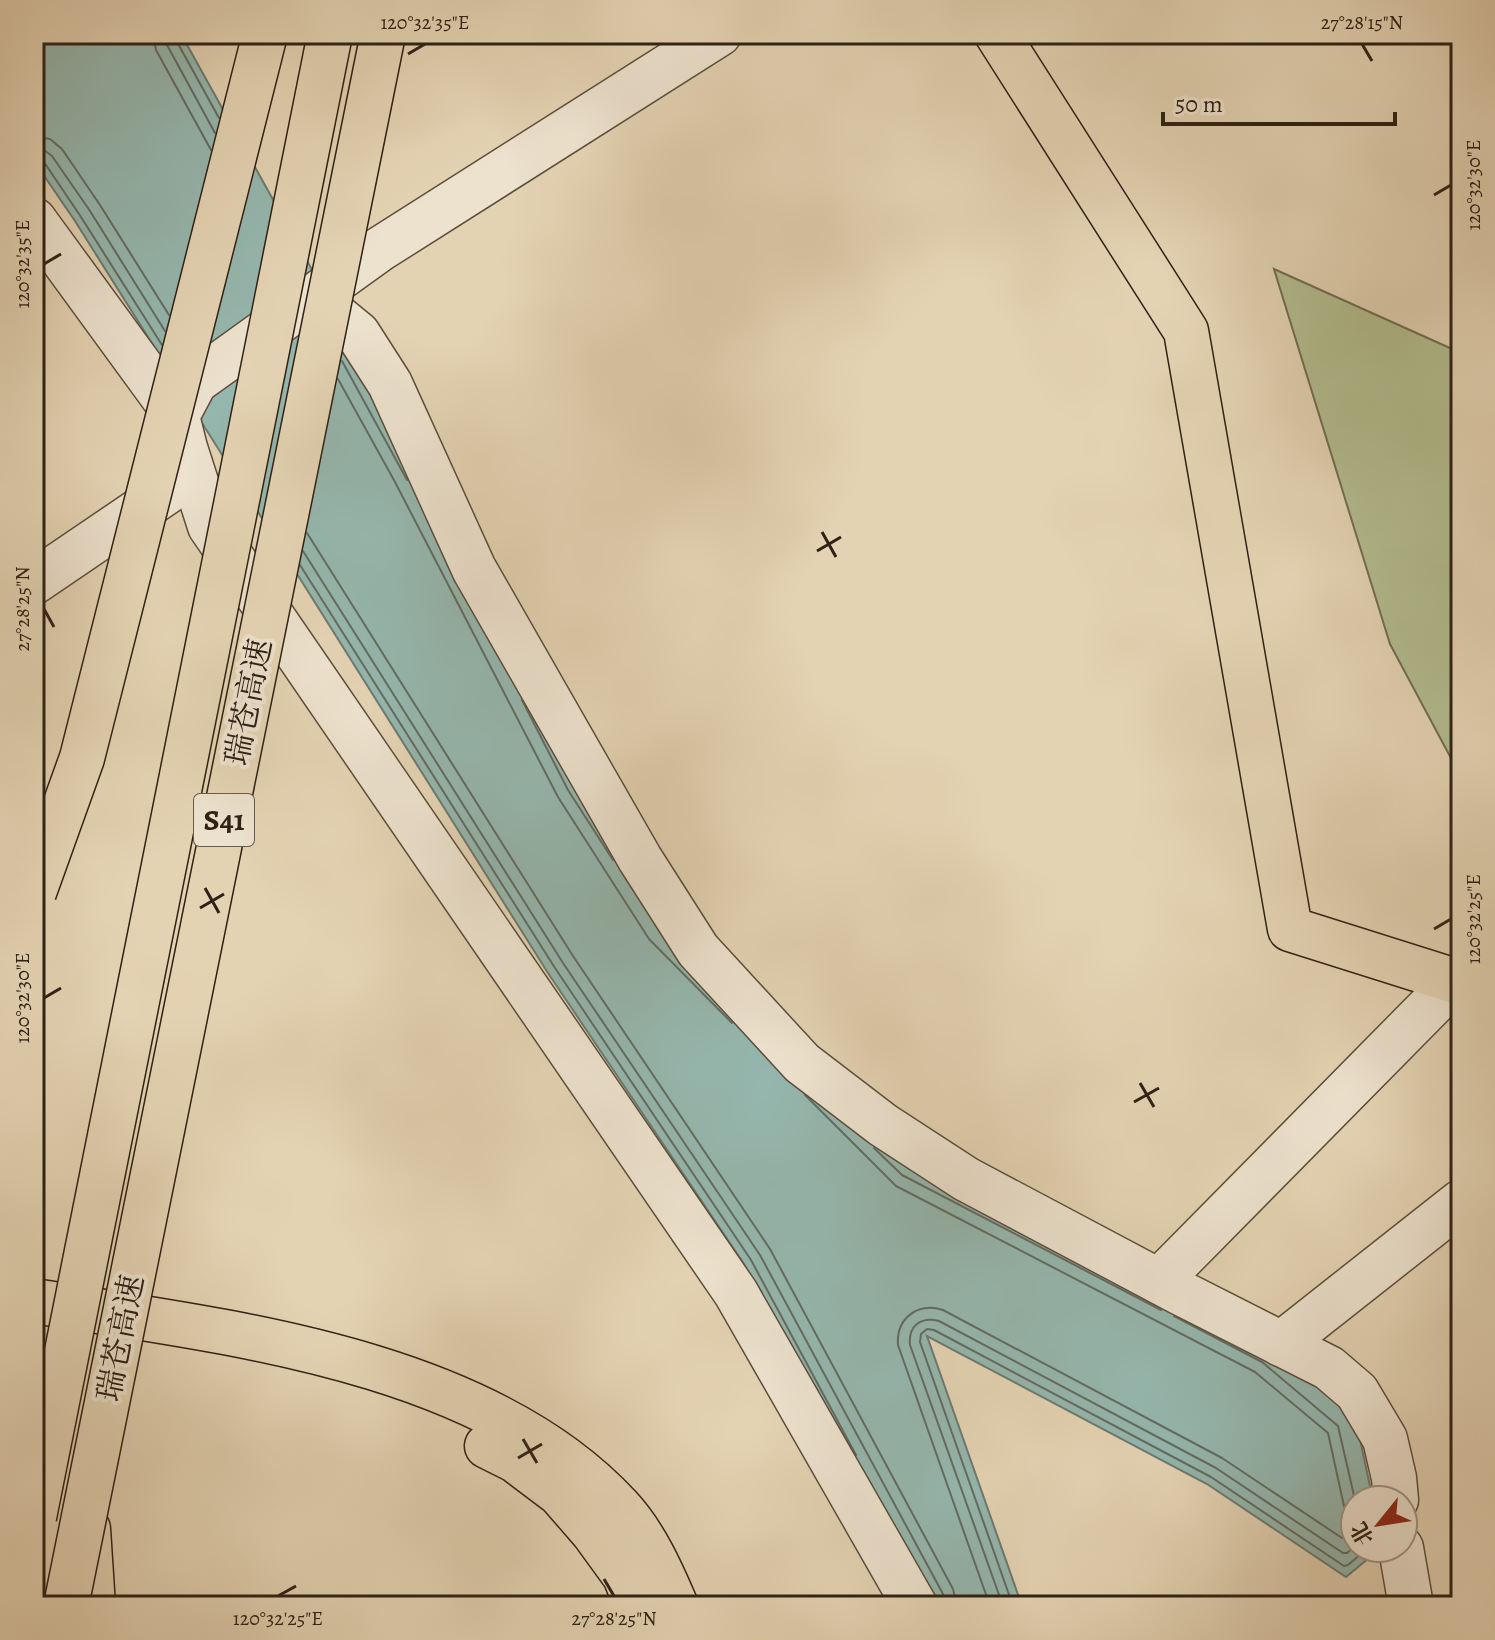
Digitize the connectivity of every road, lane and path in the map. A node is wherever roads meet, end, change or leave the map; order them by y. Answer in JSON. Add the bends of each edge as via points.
{"nodes":[{"id":1,"x":265,"y":34,"type":"edge"},
{"id":2,"x":330,"y":34,"type":"edge"},
{"id":3,"x":383,"y":34,"type":"edge"},
{"id":4,"x":719,"y":34,"type":"edge"},
{"id":5,"x":997,"y":34,"type":"edge"},
{"id":6,"x":34,"y":220,"type":"edge"},
{"id":7,"x":313,"y":297,"type":"junction"},
{"id":8,"x":177,"y":416,"type":"junction"},
{"id":9,"x":193,"y":474,"type":"junction"},
{"id":10,"x":34,"y":582,"type":"edge"},
{"id":11,"x":34,"y":892,"type":"edge"},
{"id":12,"x":1458,"y":979,"type":"edge"},
{"id":13,"x":1461,"y":1202,"type":"edge"},
{"id":14,"x":1159,"y":1281,"type":"junction"},
{"id":15,"x":34,"y":1301,"type":"edge"},
{"id":16,"x":34,"y":1329,"type":"edge"},
{"id":17,"x":1281,"y":1344,"type":"junction"},
{"id":18,"x":522,"y":1447,"type":"junction"},
{"id":19,"x":1395,"y":1484,"type":"edge"},
{"id":20,"x":86,"y":1503,"type":"junction"},
{"id":21,"x":34,"y":1517,"type":"edge"},
{"id":22,"x":1404,"y":1564,"type":"edge"},
{"id":23,"x":66,"y":1606,"type":"edge"},
{"id":24,"x":93,"y":1606,"type":"edge"},
{"id":25,"x":637,"y":1606,"type":"edge"},
{"id":26,"x":676,"y":1606,"type":"edge"},
{"id":27,"x":915,"y":1606,"type":"edge"},
{"id":28,"x":1411,"y":1606,"type":"edge"}],
"edges":[{"from":1,"to":11,"type":"main road","bridge":true,"via":[[82,758]]},
{"from":2,"to":21,"type":"main road","name":"瑞苍高速","number":"S41","bridge":true},
{"from":3,"to":20,"type":"main road","name":"瑞苍高速","number":"S41","bridge":true},
{"from":4,"to":7,"type":"street"},
{"from":5,"to":12,"type":"main road","via":[[1186,331],[1290,929]]},
{"from":6,"to":8,"type":"street"},
{"from":7,"to":8,"type":"street","via":[[195,382]]},
{"from":7,"to":14,"type":"street","via":[[358,334],[390,384],[474,569],[698,950],[802,1063],[883,1125],[966,1179]]},
{"from":8,"to":9,"type":"street"},
{"from":9,"to":10,"type":"street"},
{"from":9,"to":27,"type":"street","via":[[210,526],[736,1293]]},
{"from":12,"to":14,"type":"street"},
{"from":13,"to":17,"type":"street"},
{"from":14,"to":17,"type":"street"},
{"from":15,"to":18,"type":"main road","via":[[212,1330],[338,1358],[441,1391]]},
{"from":16,"to":18,"type":"main road","via":[[209,1357],[331,1385]]},
{"from":17,"to":19,"type":"street","via":[[1329,1368],[1357,1392],[1385,1439]]},
{"from":18,"to":25,"type":"main road","via":[[625,1576]]},
{"from":18,"to":26,"type":"main road","via":[[581,1470],[620,1508],[654,1556]]},
{"from":20,"to":23,"type":"main road","name":"瑞苍高速","number":"S41","bridge":true},
{"from":20,"to":24,"type":"main road","bridge":true},
{"from":22,"to":28,"type":"street"}]}
